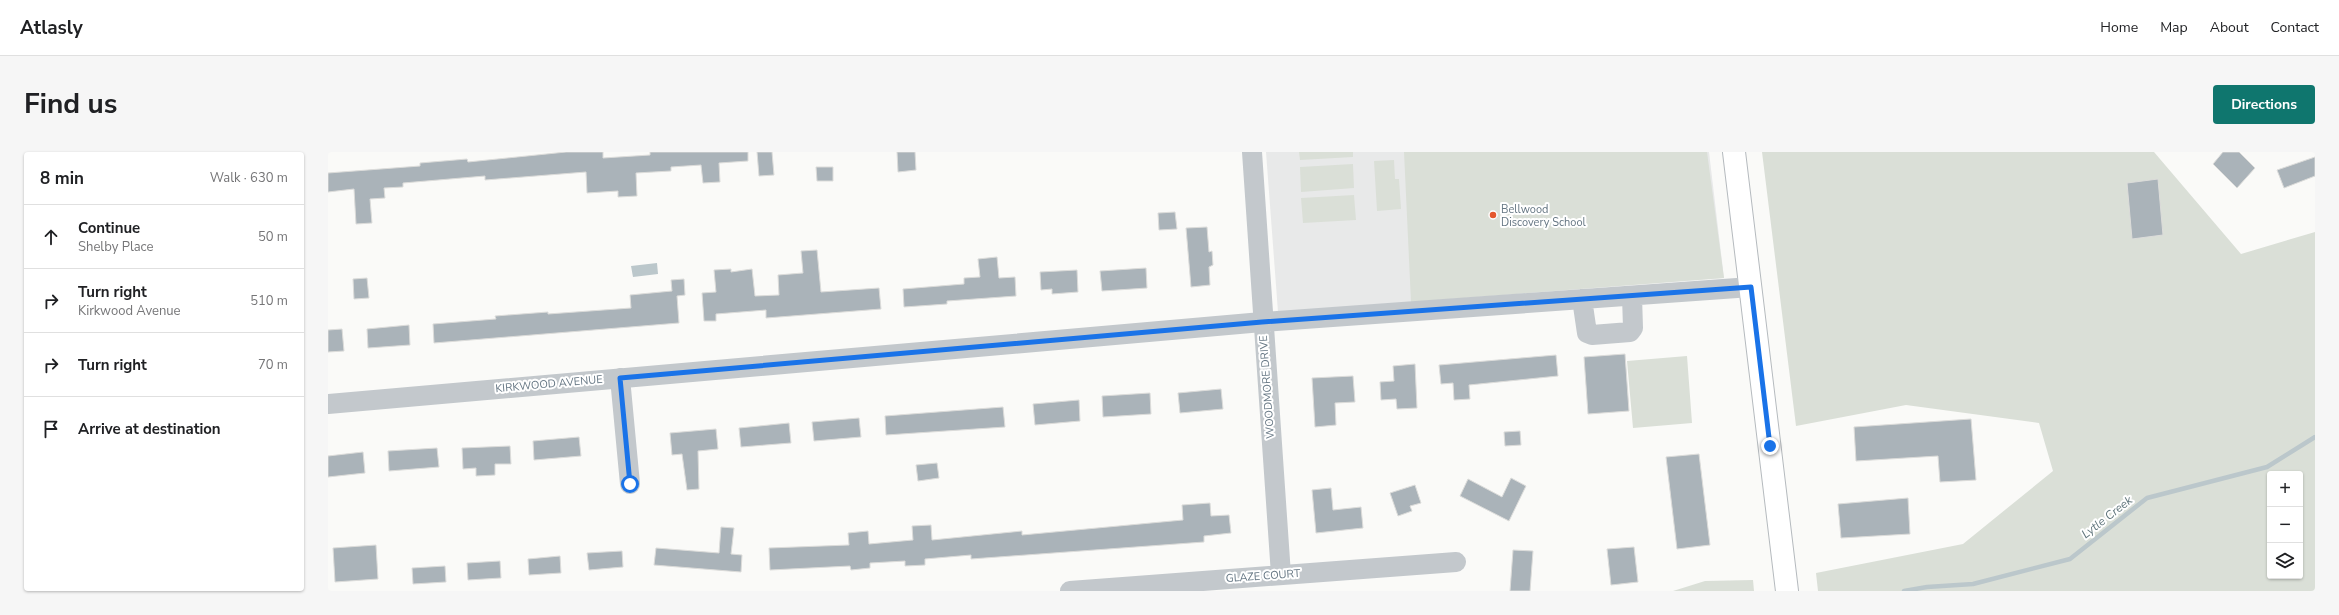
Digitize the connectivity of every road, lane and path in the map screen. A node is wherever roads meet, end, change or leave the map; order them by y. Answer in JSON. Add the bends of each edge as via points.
{"nodes":[{"id":1,"x":1252,"y":152,"type":"edge"},
{"id":2,"x":1734,"y":152,"type":"edge"},
{"id":3,"x":1751,"y":287,"type":"junction"},
{"id":4,"x":1632,"y":296,"type":"junction"},
{"id":5,"x":1582,"y":299,"type":"junction"},
{"id":6,"x":1262,"y":322,"type":"junction"},
{"id":7,"x":620,"y":378,"type":"junction"},
{"id":8,"x":328,"y":404,"type":"edge"},
{"id":9,"x":630,"y":484,"type":"dead end"},
{"id":10,"x":1456,"y":562,"type":"dead end"},
{"id":11,"x":1281,"y":575,"type":"junction"},
{"id":12,"x":1786,"y":582,"type":"edge"},
{"id":13,"x":1070,"y":591,"type":"edge"}],
"edges":[{"from":1,"to":6,"type":"street","name":"WOODMORE DRIVE"},
{"from":2,"to":3,"type":"main road"},
{"from":3,"to":4,"type":"street","name":"KIRKWOOD AVENUE"},
{"from":3,"to":12,"type":"main road"},
{"from":4,"to":5,"type":"street","name":"KIRKWOOD AVENUE"},
{"from":4,"to":5,"type":"street","via":[[1633,328],[1630,332],[1592,335],[1587,333]]},
{"from":5,"to":6,"type":"street","name":"KIRKWOOD AVENUE"},
{"from":6,"to":7,"type":"street","name":"KIRKWOOD AVENUE"},
{"from":6,"to":11,"type":"street","name":"WOODMORE DRIVE"},
{"from":7,"to":8,"type":"street","name":"KIRKWOOD AVENUE"},
{"from":7,"to":9,"type":"street"},
{"from":10,"to":11,"type":"street","name":"GLAZE COURT"},
{"from":11,"to":13,"type":"street","name":"GLAZE COURT"}]}
